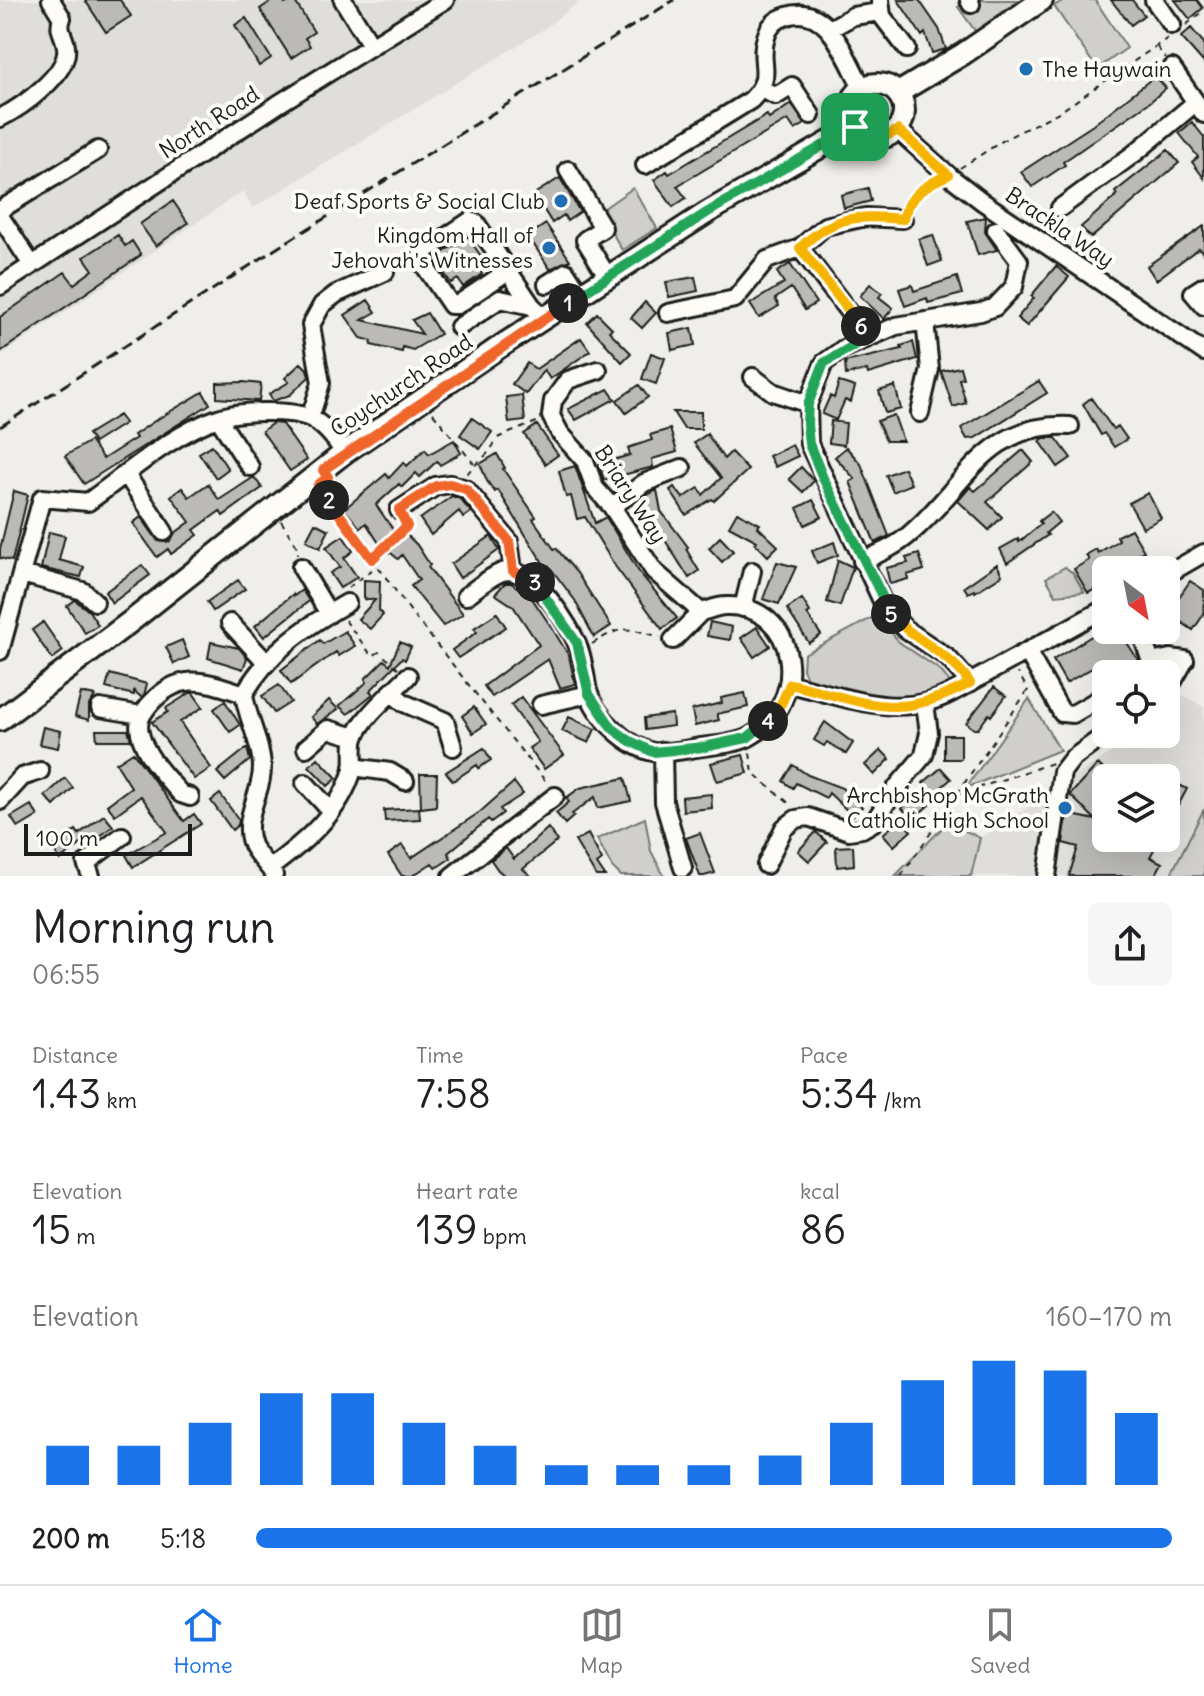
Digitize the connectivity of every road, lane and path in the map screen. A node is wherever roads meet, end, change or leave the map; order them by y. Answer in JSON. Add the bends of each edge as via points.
{"nodes":[{"id":1,"x":51,"y":0,"type":"edge"},
{"id":2,"x":343,"y":0,"type":"edge"},
{"id":3,"x":445,"y":0,"type":"edge"},
{"id":4,"x":1042,"y":0,"type":"edge"},
{"id":5,"x":1154,"y":0,"type":"edge"},
{"id":6,"x":880,"y":6,"type":"edge"},
{"id":7,"x":1204,"y":11,"type":"edge"},
{"id":8,"x":1172,"y":25,"type":"dead end"},
{"id":9,"x":830,"y":29,"type":"junction"},
{"id":10,"x":371,"y":45,"type":"junction"},
{"id":11,"x":907,"y":49,"type":"dead end"},
{"id":12,"x":1172,"y":68,"type":"dead end"},
{"id":13,"x":862,"y":87,"type":"junction"},
{"id":14,"x":762,"y":89,"type":"junction"},
{"id":15,"x":898,"y":93,"type":"junction"},
{"id":16,"x":1200,"y":109,"type":"edge"},
{"id":17,"x":811,"y":115,"type":"dead end"},
{"id":18,"x":0,"y":118,"type":"edge"},
{"id":19,"x":855,"y":127,"type":"junction"},
{"id":20,"x":898,"y":130,"type":"junction"},
{"id":21,"x":98,"y":150,"type":"dead end"},
{"id":22,"x":645,"y":165,"type":"dead end"},
{"id":23,"x":568,"y":170,"type":"dead end"},
{"id":24,"x":948,"y":175,"type":"junction"},
{"id":25,"x":1060,"y":208,"type":"dead end"},
{"id":26,"x":0,"y":213,"type":"edge"},
{"id":27,"x":903,"y":219,"type":"joint"},
{"id":28,"x":996,"y":230,"type":"dead end"},
{"id":29,"x":800,"y":248,"type":"junction"},
{"id":30,"x":32,"y":265,"type":"junction"},
{"id":31,"x":508,"y":271,"type":"junction"},
{"id":32,"x":385,"y":272,"type":"dead end"},
{"id":33,"x":608,"y":277,"type":"junction"},
{"id":34,"x":547,"y":284,"type":"dead end"},
{"id":35,"x":0,"y":286,"type":"edge"},
{"id":36,"x":1204,"y":286,"type":"edge"},
{"id":37,"x":581,"y":295,"type":"junction"},
{"id":38,"x":1204,"y":306,"type":"edge"},
{"id":39,"x":538,"y":312,"type":"junction"},
{"id":40,"x":668,"y":313,"type":"dead end"},
{"id":41,"x":925,"y":321,"type":"junction"},
{"id":42,"x":459,"y":327,"type":"dead end"},
{"id":43,"x":868,"y":337,"type":"junction"},
{"id":44,"x":1204,"y":352,"type":"edge"},
{"id":45,"x":598,"y":370,"type":"dead end"},
{"id":46,"x":753,"y":377,"type":"dead end"},
{"id":47,"x":422,"y":400,"type":"junction"},
{"id":48,"x":808,"y":404,"type":"junction"},
{"id":49,"x":920,"y":413,"type":"dead end"},
{"id":50,"x":551,"y":416,"type":"junction"},
{"id":51,"x":218,"y":418,"type":"junction"},
{"id":52,"x":310,"y":418,"type":"junction"},
{"id":53,"x":1070,"y":426,"type":"dead end"},
{"id":54,"x":344,"y":453,"type":"junction"},
{"id":55,"x":475,"y":465,"type":"junction"},
{"id":56,"x":250,"y":467,"type":"dead end"},
{"id":57,"x":682,"y":468,"type":"dead end"},
{"id":58,"x":323,"y":470,"type":"junction"},
{"id":59,"x":126,"y":474,"type":"junction"},
{"id":60,"x":461,"y":487,"type":"junction"},
{"id":61,"x":612,"y":507,"type":"junction"},
{"id":62,"x":399,"y":510,"type":"joint"},
{"id":63,"x":276,"y":513,"type":"dead end"},
{"id":64,"x":164,"y":532,"type":"dead end"},
{"id":65,"x":1204,"y":553,"type":"edge"},
{"id":66,"x":372,"y":559,"type":"junction"},
{"id":67,"x":862,"y":561,"type":"junction"},
{"id":68,"x":377,"y":566,"type":"junction"},
{"id":69,"x":301,"y":567,"type":"joint"},
{"id":70,"x":1180,"y":567,"type":"edge"},
{"id":71,"x":513,"y":571,"type":"junction"},
{"id":72,"x":752,"y":571,"type":"dead end"},
{"id":73,"x":22,"y":574,"type":"junction"},
{"id":74,"x":466,"y":596,"type":"dead end"},
{"id":75,"x":95,"y":602,"type":"dead end"},
{"id":76,"x":743,"y":608,"type":"junction"},
{"id":77,"x":338,"y":609,"type":"junction"},
{"id":78,"x":701,"y":612,"type":"junction"},
{"id":79,"x":5,"y":615,"type":"edge"},
{"id":80,"x":1092,"y":616,"type":"edge"},
{"id":81,"x":230,"y":623,"type":"dead end"},
{"id":82,"x":673,"y":640,"type":"joint"},
{"id":83,"x":0,"y":651,"type":"edge"},
{"id":84,"x":580,"y":651,"type":"junction"},
{"id":85,"x":1027,"y":651,"type":"junction"},
{"id":86,"x":1166,"y":660,"type":"edge"},
{"id":87,"x":1009,"y":661,"type":"junction"},
{"id":88,"x":266,"y":662,"type":"junction"},
{"id":89,"x":1180,"y":669,"type":"edge"},
{"id":90,"x":408,"y":676,"type":"joint"},
{"id":91,"x":970,"y":683,"type":"junction"},
{"id":92,"x":790,"y":684,"type":"junction"},
{"id":93,"x":392,"y":693,"type":"junction"},
{"id":94,"x":244,"y":694,"type":"junction"},
{"id":95,"x":589,"y":694,"type":"junction"},
{"id":96,"x":1092,"y":703,"type":"edge"},
{"id":97,"x":925,"y":704,"type":"junction"},
{"id":98,"x":541,"y":705,"type":"dead end"},
{"id":99,"x":100,"y":708,"type":"dead end"},
{"id":100,"x":141,"y":715,"type":"junction"},
{"id":101,"x":0,"y":720,"type":"edge"},
{"id":102,"x":355,"y":737,"type":"junction"},
{"id":103,"x":747,"y":738,"type":"junction"},
{"id":104,"x":1092,"y":745,"type":"edge"},
{"id":105,"x":453,"y":747,"type":"dead end"},
{"id":106,"x":306,"y":748,"type":"dead end"},
{"id":107,"x":663,"y":751,"type":"junction"},
{"id":108,"x":1066,"y":766,"type":"junction"},
{"id":109,"x":353,"y":767,"type":"junction"},
{"id":110,"x":40,"y":771,"type":"dead end"},
{"id":111,"x":405,"y":781,"type":"dead end"},
{"id":112,"x":305,"y":783,"type":"dead end"},
{"id":113,"x":957,"y":795,"type":"junction"},
{"id":114,"x":555,"y":796,"type":"joint"},
{"id":115,"x":190,"y":797,"type":"dead end"},
{"id":116,"x":0,"y":801,"type":"edge"},
{"id":117,"x":331,"y":811,"type":"junction"},
{"id":118,"x":799,"y":818,"type":"junction"},
{"id":119,"x":122,"y":836,"type":"dead end"},
{"id":120,"x":766,"y":865,"type":"dead end"},
{"id":121,"x":683,"y":868,"type":"dead end"},
{"id":122,"x":471,"y":869,"type":"edge"},
{"id":123,"x":273,"y":872,"type":"edge"},
{"id":124,"x":91,"y":876,"type":"edge"},
{"id":125,"x":452,"y":876,"type":"edge"},
{"id":126,"x":901,"y":876,"type":"edge"},
{"id":127,"x":1047,"y":876,"type":"edge"}],
"edges":[{"from":1,"to":18,"type":"street","via":[[62,18],[59,29],[67,46],[62,62],[37,95]]},
{"from":2,"to":10,"type":"street"},
{"from":3,"to":10,"type":"street","name":"North Road"},
{"from":4,"to":15,"type":"main road"},
{"from":5,"to":8,"type":"street"},
{"from":6,"to":9,"type":"street"},
{"from":6,"to":11,"type":"street"},
{"from":7,"to":24,"type":"path","via":[[1061,111]]},
{"from":9,"to":13,"type":"street"},
{"from":9,"to":14,"type":"street","via":[[800,13],[775,21],[765,40]]},
{"from":10,"to":30,"type":"street","name":"North Road"},
{"from":12,"to":16,"type":"street"},
{"from":13,"to":15,"type":"main road","via":[[882,84]]},
{"from":13,"to":19,"type":"main road","via":[[850,105]]},
{"from":14,"to":17,"type":"street","via":[[776,96],[796,80]]},
{"from":14,"to":22,"type":"street"},
{"from":15,"to":20,"type":"main road","via":[[905,110]]},
{"from":16,"to":25,"type":"street"},
{"from":19,"to":20,"type":"main road","via":[[876,138]]},
{"from":19,"to":33,"type":"main road","name":"Coychurch Road"},
{"from":20,"to":24,"type":"street","name":"Brackla Way"},
{"from":21,"to":26,"type":"street"},
{"from":23,"to":33,"type":"street","via":[[603,228],[585,240]]},
{"from":24,"to":27,"type":"path","via":[[924,186]]},
{"from":24,"to":44,"type":"street","name":"Brackla Way"},
{"from":26,"to":30,"type":"street"},
{"from":27,"to":29,"type":"street","via":[[866,217],[825,226]]},
{"from":28,"to":41,"type":"street","via":[[1019,261],[1006,299],[981,312]]},
{"from":29,"to":40,"type":"street","via":[[767,260],[735,299]]},
{"from":29,"to":43,"type":"street"},
{"from":30,"to":35,"type":"street","name":"North Road"},
{"from":31,"to":31,"type":"street","via":[[451,305],[420,259],[470,221]]},
{"from":31,"to":39,"type":"street"},
{"from":32,"to":52,"type":"street","via":[[322,305],[311,325],[321,383]]},
{"from":33,"to":37,"type":"main road","name":"Coychurch Road"},
{"from":34,"to":37,"type":"street","via":[[566,272]]},
{"from":36,"to":38,"type":"street","via":[[1193,293]]},
{"from":37,"to":39,"type":"main road","name":"Coychurch Road"},
{"from":39,"to":42,"type":"street","via":[[500,299]]},
{"from":39,"to":47,"type":"main road","name":"Coychurch Road"},
{"from":41,"to":43,"type":"street"},
{"from":41,"to":49,"type":"street","via":[[930,369]]},
{"from":43,"to":48,"type":"street","via":[[824,363]]},
{"from":45,"to":50,"type":"street","via":[[568,380],[553,401]]},
{"from":46,"to":48,"type":"street","via":[[773,392]]},
{"from":47,"to":54,"type":"main road","name":"Coychurch Road"},
{"from":47,"to":55,"type":"path"},
{"from":48,"to":67,"type":"street","via":[[809,444]]},
{"from":50,"to":55,"type":"path","via":[[497,438],[489,456]]},
{"from":50,"to":61,"type":"street","name":"Briary Way"},
{"from":51,"to":52,"type":"street","via":[[258,413]]},
{"from":51,"to":56,"type":"street"},
{"from":51,"to":59,"type":"street"},
{"from":52,"to":54,"type":"street"},
{"from":53,"to":67,"type":"street","via":[[1025,429],[1006,438],[913,532]]},
{"from":54,"to":58,"type":"main road","name":"Coychurch Road"},
{"from":55,"to":60,"type":"path"},
{"from":57,"to":61,"type":"street","via":[[644,483]]},
{"from":58,"to":66,"type":"path","via":[[328,477],[318,485]]},
{"from":58,"to":101,"type":"main road","name":"Coychurch Road"},
{"from":59,"to":64,"type":"street","via":[[161,509]]},
{"from":59,"to":73,"type":"street","via":[[88,502],[42,498]]},
{"from":60,"to":62,"type":"street","via":[[436,486]]},
{"from":60,"to":71,"type":"street","via":[[509,541]]},
{"from":61,"to":78,"type":"street","name":"Briary Way","via":[[654,571]]},
{"from":62,"to":66,"type":"path","via":[[407,526]]},
{"from":63,"to":69,"type":"path","via":[[296,545]]},
{"from":65,"to":70,"type":"street"},
{"from":66,"to":68,"type":"path"},
{"from":67,"to":91,"type":"street","via":[[893,617],[948,658]]},
{"from":68,"to":77,"type":"path","via":[[341,594]]},
{"from":68,"to":114,"type":"path"},
{"from":69,"to":77,"type":"street"},
{"from":71,"to":74,"type":"street","via":[[487,580]]},
{"from":71,"to":84,"type":"street","via":[[535,583]]},
{"from":72,"to":76,"type":"street"},
{"from":73,"to":75,"type":"street","via":[[83,591]]},
{"from":73,"to":79,"type":"street"},
{"from":76,"to":78,"type":"street","via":[[724,605]]},
{"from":76,"to":92,"type":"street","via":[[771,624],[782,640],[790,660]]},
{"from":77,"to":88,"type":"street","via":[[298,633]]},
{"from":77,"to":90,"type":"path","via":[[372,656],[379,652]]},
{"from":78,"to":82,"type":"street"},
{"from":79,"to":83,"type":"street"},
{"from":80,"to":85,"type":"street"},
{"from":81,"to":88,"type":"street"},
{"from":82,"to":84,"type":"path","via":[[618,628]]},
{"from":84,"to":95,"type":"street"},
{"from":85,"to":87,"type":"street"},
{"from":85,"to":96,"type":"street","via":[[1062,713],[1073,714]]},
{"from":86,"to":89,"type":"street","via":[[1185,660]]},
{"from":87,"to":91,"type":"street"},
{"from":87,"to":113,"type":"path","via":[[1028,690]]},
{"from":88,"to":94,"type":"street"},
{"from":90,"to":93,"type":"street"},
{"from":91,"to":97,"type":"street"},
{"from":92,"to":97,"type":"street","via":[[884,707]]},
{"from":92,"to":103,"type":"street","via":[[774,714]]},
{"from":93,"to":102,"type":"street"},
{"from":93,"to":105,"type":"street","via":[[445,721]]},
{"from":94,"to":100,"type":"street","via":[[184,681],[161,693]]},
{"from":94,"to":123,"type":"street","via":[[262,763],[250,837]]},
{"from":95,"to":98,"type":"street"},
{"from":95,"to":107,"type":"street","via":[[612,728],[653,752]]},
{"from":97,"to":118,"type":"street","via":[[929,733],[924,755],[874,822],[849,831]]},
{"from":99,"to":100,"type":"street"},
{"from":100,"to":115,"type":"street","via":[[144,744],[181,794]]},
{"from":102,"to":106,"type":"street","via":[[328,729]]},
{"from":102,"to":109,"type":"street"},
{"from":103,"to":107,"type":"street"},
{"from":103,"to":118,"type":"path","via":[[753,773],[798,811]]},
{"from":104,"to":108,"type":"street"},
{"from":107,"to":121,"type":"street","via":[[664,802]]},
{"from":108,"to":113,"type":"path","via":[[1048,762]]},
{"from":108,"to":127,"type":"street"},
{"from":109,"to":111,"type":"street","via":[[390,772]]},
{"from":109,"to":117,"type":"street"},
{"from":110,"to":116,"type":"street","via":[[22,777]]},
{"from":112,"to":117,"type":"street"},
{"from":113,"to":126,"type":"path"},
{"from":114,"to":122,"type":"street"},
{"from":117,"to":123,"type":"street"},
{"from":118,"to":120,"type":"street","via":[[784,828]]},
{"from":119,"to":124,"type":"street","via":[[86,863]]},
{"from":122,"to":125,"type":"street"}]}
